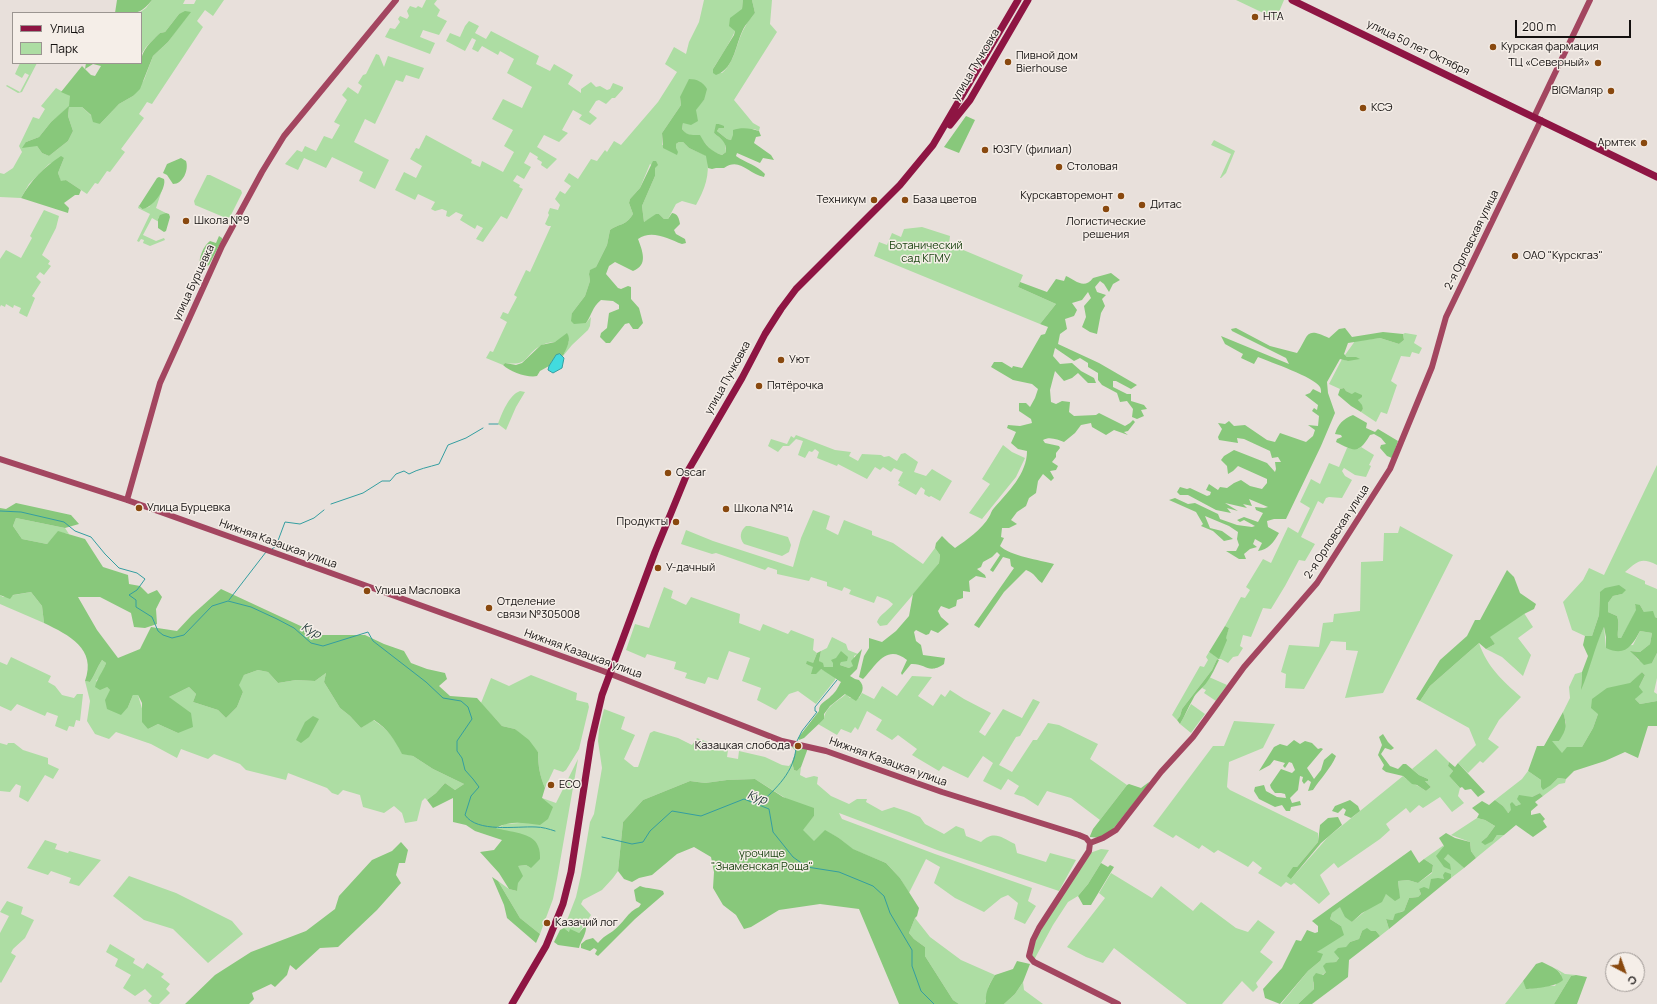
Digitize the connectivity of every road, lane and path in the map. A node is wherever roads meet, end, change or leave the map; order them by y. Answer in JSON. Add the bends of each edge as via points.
{"nodes":[{"id":1,"x":396,"y":0,"type":"edge"},
{"id":2,"x":1018,"y":0,"type":"edge"},
{"id":3,"x":1028,"y":0,"type":"edge"},
{"id":4,"x":1292,"y":0,"type":"edge"},
{"id":5,"x":1590,"y":0,"type":"edge"},
{"id":6,"x":994,"y":42,"type":"junction"},
{"id":7,"x":1001,"y":46,"type":"junction"},
{"id":8,"x":1534,"y":117,"type":"junction"},
{"id":9,"x":1541,"y":120,"type":"junction"},
{"id":10,"x":938,"y":139,"type":"junction"},
{"id":11,"x":1657,"y":177,"type":"edge"},
{"id":12,"x":0,"y":459,"type":"edge"},
{"id":13,"x":128,"y":500,"type":"junction"},
{"id":14,"x":610,"y":674,"type":"junction"},
{"id":15,"x":1090,"y":844,"type":"junction"},
{"id":16,"x":512,"y":1004,"type":"edge"},
{"id":17,"x":1118,"y":1004,"type":"edge"}],
"edges":[{"from":1,"to":13,"type":"street","name":"улица Бурцевка","via":[[284,136],[236,219],[209,272],[160,383]]},
{"from":2,"to":6,"type":"main road","name":"улица Пучковка"},
{"from":3,"to":7,"type":"main road","name":"улица Пучковка"},
{"from":4,"to":8,"type":"main road","name":"улица 50 лет Октября"},
{"from":5,"to":8,"type":"street"},
{"from":6,"to":7,"type":"main road"},
{"from":6,"to":10,"type":"main road","name":"улица Пучковка"},
{"from":7,"to":10,"type":"main road","name":"улица Пучковка","via":[[970,100]]},
{"from":8,"to":9,"type":"main road","name":"улица 50 лет Октября"},
{"from":9,"to":11,"type":"main road","name":"улица 50 лет Октября"},
{"from":9,"to":15,"type":"street","name":"2-я Орловская улица","via":[[1446,317],[1432,367],[1390,468],[1317,583],[1244,667],[1193,737],[1161,772],[1116,830]]},
{"from":10,"to":14,"type":"main road","name":"улица Пучковка","via":[[898,188],[796,289],[771,323],[690,469],[655,552]]},
{"from":12,"to":13,"type":"street","name":"Нижняя Казацкая улица"},
{"from":13,"to":14,"type":"street","name":"Нижняя Казацкая улица"},
{"from":14,"to":15,"type":"street","name":"Нижняя Казацкая улица","via":[[782,741],[826,751],[942,792],[1079,835],[1086,838]]},
{"from":14,"to":16,"type":"main road","name":"улица Пучковка","via":[[602,695],[591,742],[571,872],[563,904],[546,946]]},
{"from":15,"to":17,"type":"street","via":[[1089,851],[1039,928],[1029,951],[1031,959]]}]}
